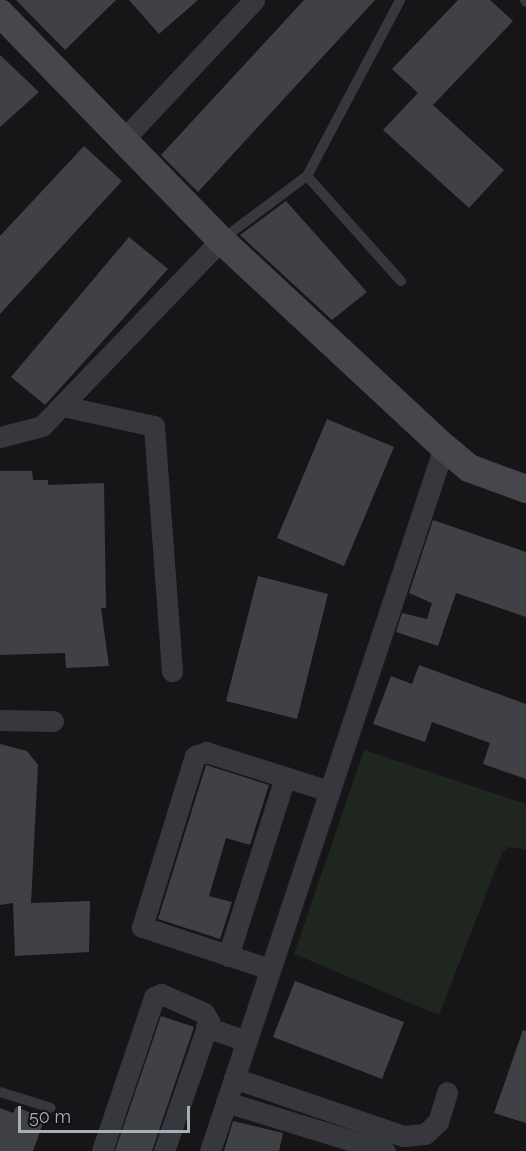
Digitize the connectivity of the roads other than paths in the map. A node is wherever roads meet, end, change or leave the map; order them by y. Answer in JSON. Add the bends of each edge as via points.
{"nodes":[{"id":1,"x":254,"y":0,"type":"edge"},
{"id":2,"x":400,"y":0,"type":"edge"},
{"id":3,"x":0,"y":12,"type":"edge"},
{"id":4,"x":125,"y":138,"type":"junction"},
{"id":5,"x":308,"y":176,"type":"junction"},
{"id":6,"x":221,"y":240,"type":"junction"},
{"id":7,"x":401,"y":281,"type":"dead end"},
{"id":8,"x":63,"y":406,"type":"junction"},
{"id":9,"x":0,"y":437,"type":"edge"},
{"id":10,"x":444,"y":447,"type":"junction"},
{"id":11,"x":526,"y":489,"type":"edge"},
{"id":12,"x":172,"y":671,"type":"dead end"},
{"id":13,"x":0,"y":720,"type":"edge"},
{"id":14,"x":53,"y":721,"type":"dead end"},
{"id":15,"x":285,"y":777,"type":"junction"},
{"id":16,"x":329,"y":791,"type":"junction"},
{"id":17,"x":228,"y":956,"type":"junction"},
{"id":18,"x":270,"y":969,"type":"junction"},
{"id":19,"x":206,"y":1027,"type":"junction"},
{"id":20,"x":246,"y":1041,"type":"junction"},
{"id":21,"x":234,"y":1078,"type":"junction"},
{"id":22,"x":0,"y":1092,"type":"edge"},
{"id":23,"x":447,"y":1092,"type":"dead end"},
{"id":24,"x":226,"y":1102,"type":"junction"},
{"id":25,"x":51,"y":1108,"type":"dead end"},
{"id":26,"x":102,"y":1151,"type":"edge"},
{"id":27,"x":164,"y":1151,"type":"edge"},
{"id":28,"x":210,"y":1151,"type":"edge"},
{"id":29,"x":385,"y":1151,"type":"edge"}],
"edges":[{"from":1,"to":4,"type":"street"},
{"from":2,"to":5,"type":"lane"},
{"from":3,"to":4,"type":"street"},
{"from":4,"to":6,"type":"street"},
{"from":5,"to":6,"type":"lane"},
{"from":5,"to":7,"type":"lane"},
{"from":6,"to":8,"type":"street"},
{"from":6,"to":10,"type":"street"},
{"from":8,"to":9,"type":"street","via":[[42,426]]},
{"from":8,"to":12,"type":"street","via":[[154,426]]},
{"from":10,"to":11,"type":"street","via":[[469,468]]},
{"from":10,"to":16,"type":"street"},
{"from":13,"to":14,"type":"street"},
{"from":15,"to":16,"type":"street"},
{"from":15,"to":17,"type":"street"},
{"from":15,"to":17,"type":"street","via":[[198,752],[141,922],[148,931]]},
{"from":16,"to":18,"type":"street"},
{"from":17,"to":18,"type":"street"},
{"from":18,"to":20,"type":"street"},
{"from":19,"to":20,"type":"street"},
{"from":19,"to":26,"type":"street","via":[[204,1013],[161,994],[154,997]]},
{"from":19,"to":27,"type":"street"},
{"from":20,"to":21,"type":"street"},
{"from":21,"to":23,"type":"street","via":[[403,1136],[424,1134],[438,1122]]},
{"from":21,"to":24,"type":"street"},
{"from":22,"to":25,"type":"lane"},
{"from":24,"to":28,"type":"street"},
{"from":24,"to":29,"type":"street"}]}
